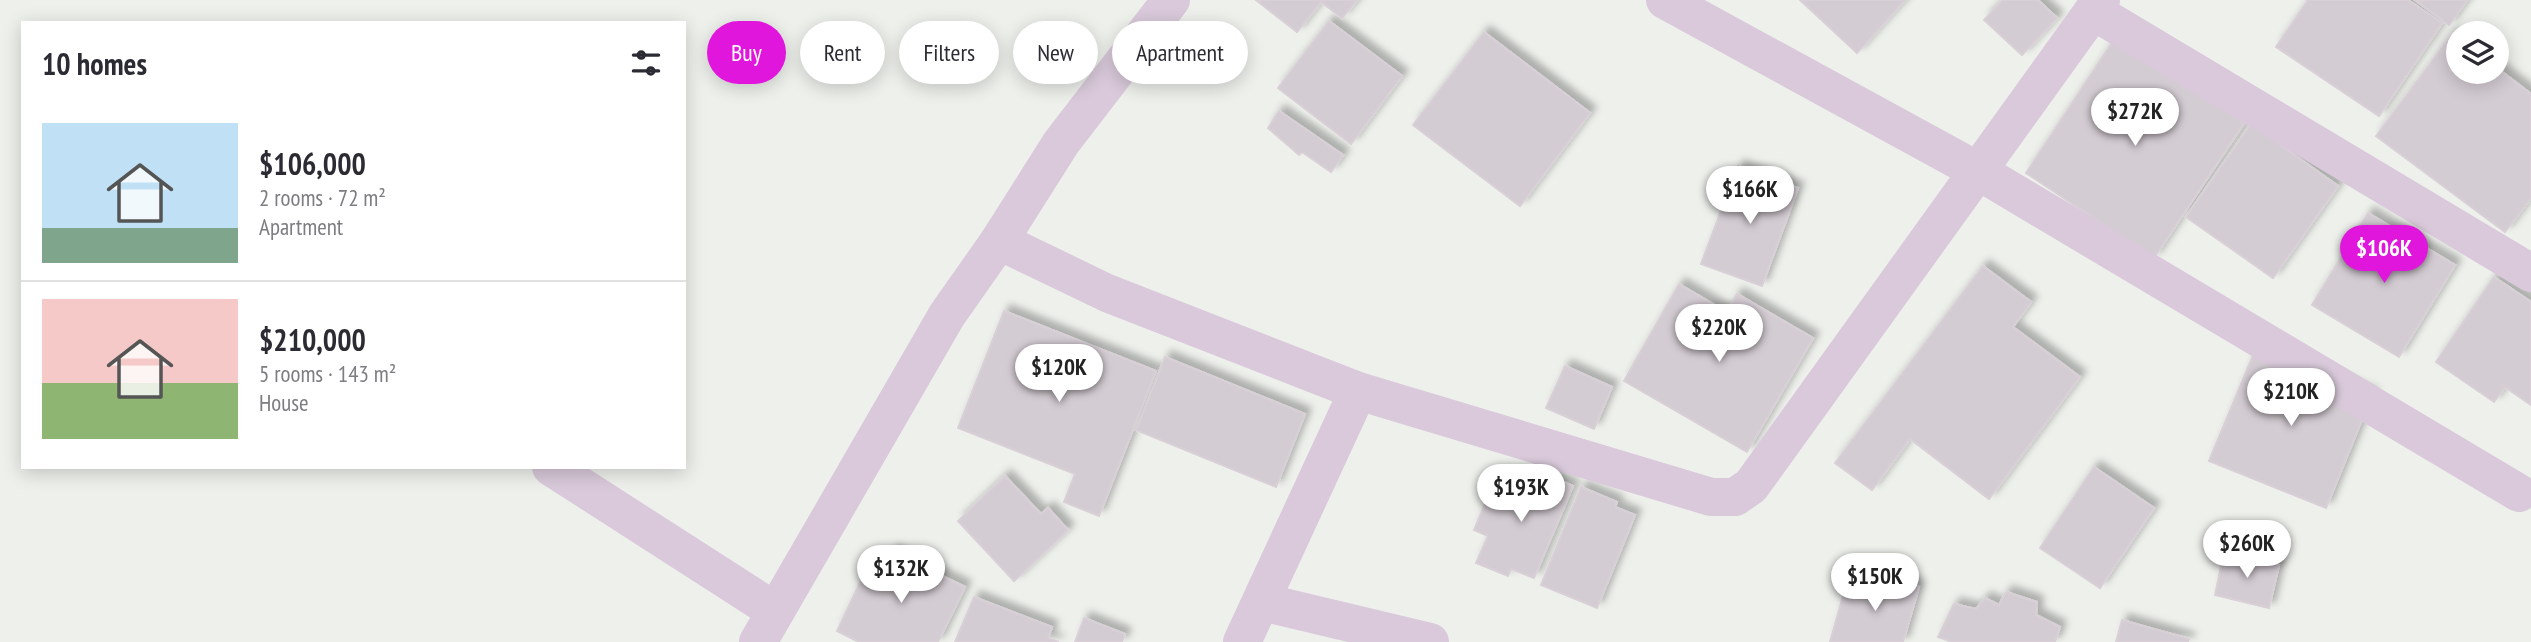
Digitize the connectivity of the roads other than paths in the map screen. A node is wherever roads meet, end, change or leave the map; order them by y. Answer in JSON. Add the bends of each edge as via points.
{"nodes":[{"id":1,"x":1171,"y":0,"type":"edge"},
{"id":2,"x":1665,"y":0,"type":"edge"},
{"id":3,"x":2097,"y":6,"type":"edge"},
{"id":4,"x":1978,"y":171,"type":"junction"},
{"id":5,"x":999,"y":241,"type":"junction"},
{"id":6,"x":2531,"y":273,"type":"edge"},
{"id":7,"x":1358,"y":391,"type":"junction"},
{"id":8,"x":554,"y":469,"type":"edge"},
{"id":9,"x":2519,"y":493,"type":"dead end"},
{"id":10,"x":1262,"y":602,"type":"junction"},
{"id":11,"x":767,"y":626,"type":"edge"},
{"id":12,"x":1242,"y":642,"type":"edge"},
{"id":13,"x":1430,"y":642,"type":"edge"}],
"edges":[{"from":1,"to":5,"type":"street","via":[[1061,143]]},
{"from":2,"to":4,"type":"street"},
{"from":3,"to":4,"type":"street"},
{"from":3,"to":6,"type":"street"},
{"from":4,"to":7,"type":"street","via":[[1751,486],[1735,497],[1698,493]]},
{"from":4,"to":9,"type":"street"},
{"from":5,"to":7,"type":"street","via":[[1107,293]]},
{"from":5,"to":11,"type":"street","via":[[947,315]]},
{"from":7,"to":10,"type":"street"},
{"from":8,"to":11,"type":"street"},
{"from":10,"to":12,"type":"street"},
{"from":10,"to":13,"type":"street"}]}
